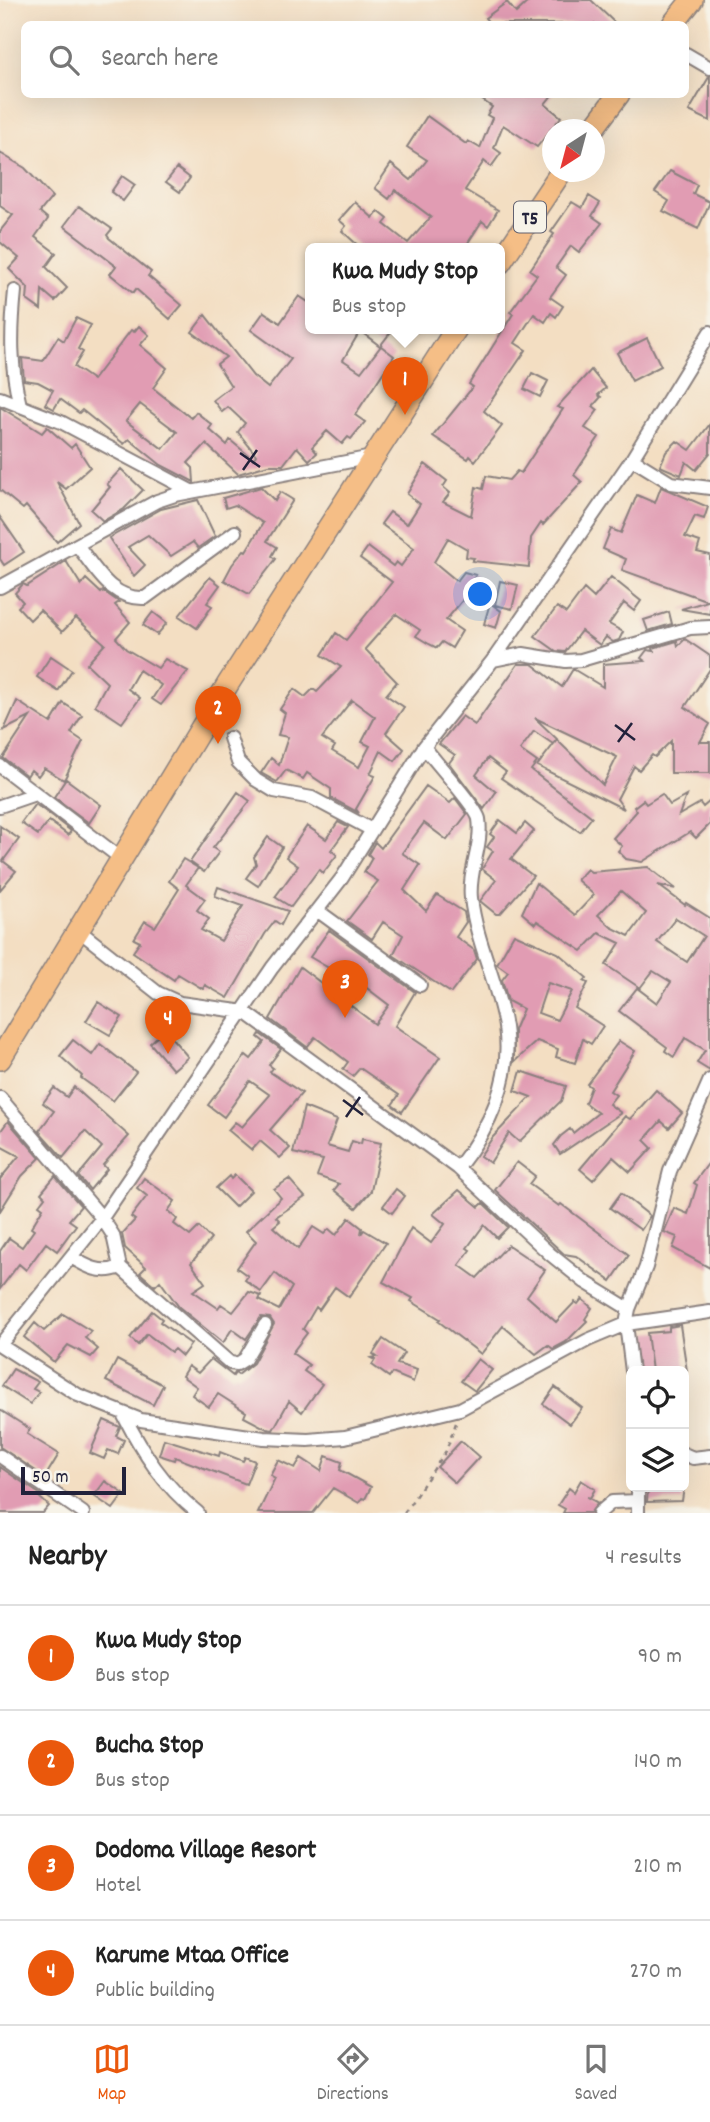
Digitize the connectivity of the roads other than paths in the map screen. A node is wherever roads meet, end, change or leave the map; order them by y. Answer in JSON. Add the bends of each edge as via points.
{"nodes":[{"id":1,"x":692,"y":0,"type":"edge"},
{"id":2,"x":675,"y":21,"type":"edge"},
{"id":3,"x":689,"y":56,"type":"edge"},
{"id":4,"x":710,"y":68,"type":"edge"},
{"id":5,"x":616,"y":98,"type":"edge"},
{"id":6,"x":600,"y":119,"type":"edge"},
{"id":7,"x":554,"y":182,"type":"edge"},
{"id":8,"x":505,"y":254,"type":"edge"},
{"id":9,"x":15,"y":291,"type":"dead end"},
{"id":10,"x":710,"y":332,"type":"edge"},
{"id":11,"x":453,"y":334,"type":"edge"},
{"id":12,"x":0,"y":398,"type":"edge"},
{"id":13,"x":20,"y":405,"type":"junction"},
{"id":14,"x":372,"y":457,"type":"junction"},
{"id":15,"x":632,"y":459,"type":"junction"},
{"id":16,"x":710,"y":488,"type":"edge"},
{"id":17,"x":191,"y":491,"type":"junction"},
{"id":18,"x":235,"y":532,"type":"dead end"},
{"id":19,"x":76,"y":545,"type":"junction"},
{"id":20,"x":0,"y":587,"type":"edge"},
{"id":21,"x":710,"y":627,"type":"edge"},
{"id":22,"x":494,"y":660,"type":"junction"},
{"id":23,"x":230,"y":738,"type":"dead end"},
{"id":24,"x":424,"y":747,"type":"junction"},
{"id":25,"x":0,"y":766,"type":"edge"},
{"id":26,"x":35,"y":794,"type":"junction"},
{"id":27,"x":0,"y":806,"type":"edge"},
{"id":28,"x":372,"y":830,"type":"junction"},
{"id":29,"x":123,"y":860,"type":"junction"},
{"id":30,"x":318,"y":911,"type":"junction"},
{"id":31,"x":77,"y":929,"type":"junction"},
{"id":32,"x":420,"y":985,"type":"dead end"},
{"id":33,"x":244,"y":1012,"type":"junction"},
{"id":34,"x":0,"y":1059,"type":"edge"},
{"id":35,"x":710,"y":1080,"type":"edge"},
{"id":36,"x":0,"y":1098,"type":"edge"},
{"id":37,"x":458,"y":1168,"type":"junction"},
{"id":38,"x":102,"y":1218,"type":"junction"},
{"id":39,"x":71,"y":1257,"type":"junction"},
{"id":40,"x":120,"y":1267,"type":"junction"},
{"id":41,"x":629,"y":1309,"type":"junction"},
{"id":42,"x":710,"y":1312,"type":"edge"},
{"id":43,"x":626,"y":1324,"type":"junction"},
{"id":44,"x":265,"y":1325,"type":"dead end"},
{"id":45,"x":631,"y":1366,"type":"edge"},
{"id":46,"x":123,"y":1414,"type":"junction"},
{"id":47,"x":0,"y":1456,"type":"edge"},
{"id":48,"x":689,"y":1456,"type":"edge"},
{"id":49,"x":710,"y":1456,"type":"edge"},
{"id":50,"x":638,"y":1507,"type":"edge"},
{"id":51,"x":83,"y":1513,"type":"edge"},
{"id":52,"x":198,"y":1513,"type":"edge"},
{"id":53,"x":599,"y":1513,"type":"edge"}],
"edges":[{"from":1,"to":2,"type":"highway"},
{"from":3,"to":4,"type":"street"},
{"from":5,"to":6,"type":"highway"},
{"from":7,"to":8,"type":"highway","number":"T5"},
{"from":9,"to":13,"type":"street","via":[[11,329]]},
{"from":10,"to":15,"type":"street"},
{"from":11,"to":14,"type":"highway"},
{"from":12,"to":13,"type":"street"},
{"from":13,"to":17,"type":"street"},
{"from":14,"to":17,"type":"street"},
{"from":14,"to":29,"type":"highway"},
{"from":15,"to":16,"type":"street","via":[[671,483]]},
{"from":15,"to":22,"type":"street"},
{"from":17,"to":19,"type":"street","via":[[157,501]]},
{"from":18,"to":19,"type":"street","via":[[145,598],[119,595]]},
{"from":19,"to":20,"type":"street"},
{"from":21,"to":22,"type":"street","via":[[690,628],[581,660],[523,654]]},
{"from":22,"to":24,"type":"street"},
{"from":23,"to":28,"type":"street","via":[[238,762],[256,780],[274,791],[312,798]]},
{"from":24,"to":28,"type":"street"},
{"from":24,"to":37,"type":"street","via":[[479,817],[471,899],[505,1028],[497,1108]]},
{"from":25,"to":26,"type":"street"},
{"from":26,"to":27,"type":"street"},
{"from":26,"to":29,"type":"street"},
{"from":28,"to":30,"type":"street"},
{"from":29,"to":31,"type":"highway"},
{"from":30,"to":32,"type":"street"},
{"from":30,"to":33,"type":"street"},
{"from":31,"to":33,"type":"street","via":[[158,993],[180,1003]]},
{"from":31,"to":34,"type":"highway"},
{"from":33,"to":37,"type":"street"},
{"from":33,"to":38,"type":"street"},
{"from":35,"to":41,"type":"street","via":[[670,1171],[646,1268]]},
{"from":36,"to":38,"type":"street"},
{"from":37,"to":41,"type":"street","via":[[559,1261]]},
{"from":38,"to":39,"type":"street"},
{"from":38,"to":40,"type":"street","via":[[113,1235]]},
{"from":39,"to":40,"type":"street","via":[[90,1269]]},
{"from":39,"to":46,"type":"street","via":[[0,1345],[78,1395]]},
{"from":40,"to":44,"type":"street","via":[[230,1363],[245,1359]]},
{"from":41,"to":43,"type":"street"},
{"from":42,"to":43,"type":"street"},
{"from":43,"to":45,"type":"street"},
{"from":43,"to":46,"type":"street","via":[[460,1409],[345,1437],[264,1438]]},
{"from":46,"to":52,"type":"street","via":[[148,1462]]},
{"from":47,"to":51,"type":"street"},
{"from":48,"to":49,"type":"street"},
{"from":50,"to":53,"type":"street","via":[[612,1502]]}]}
